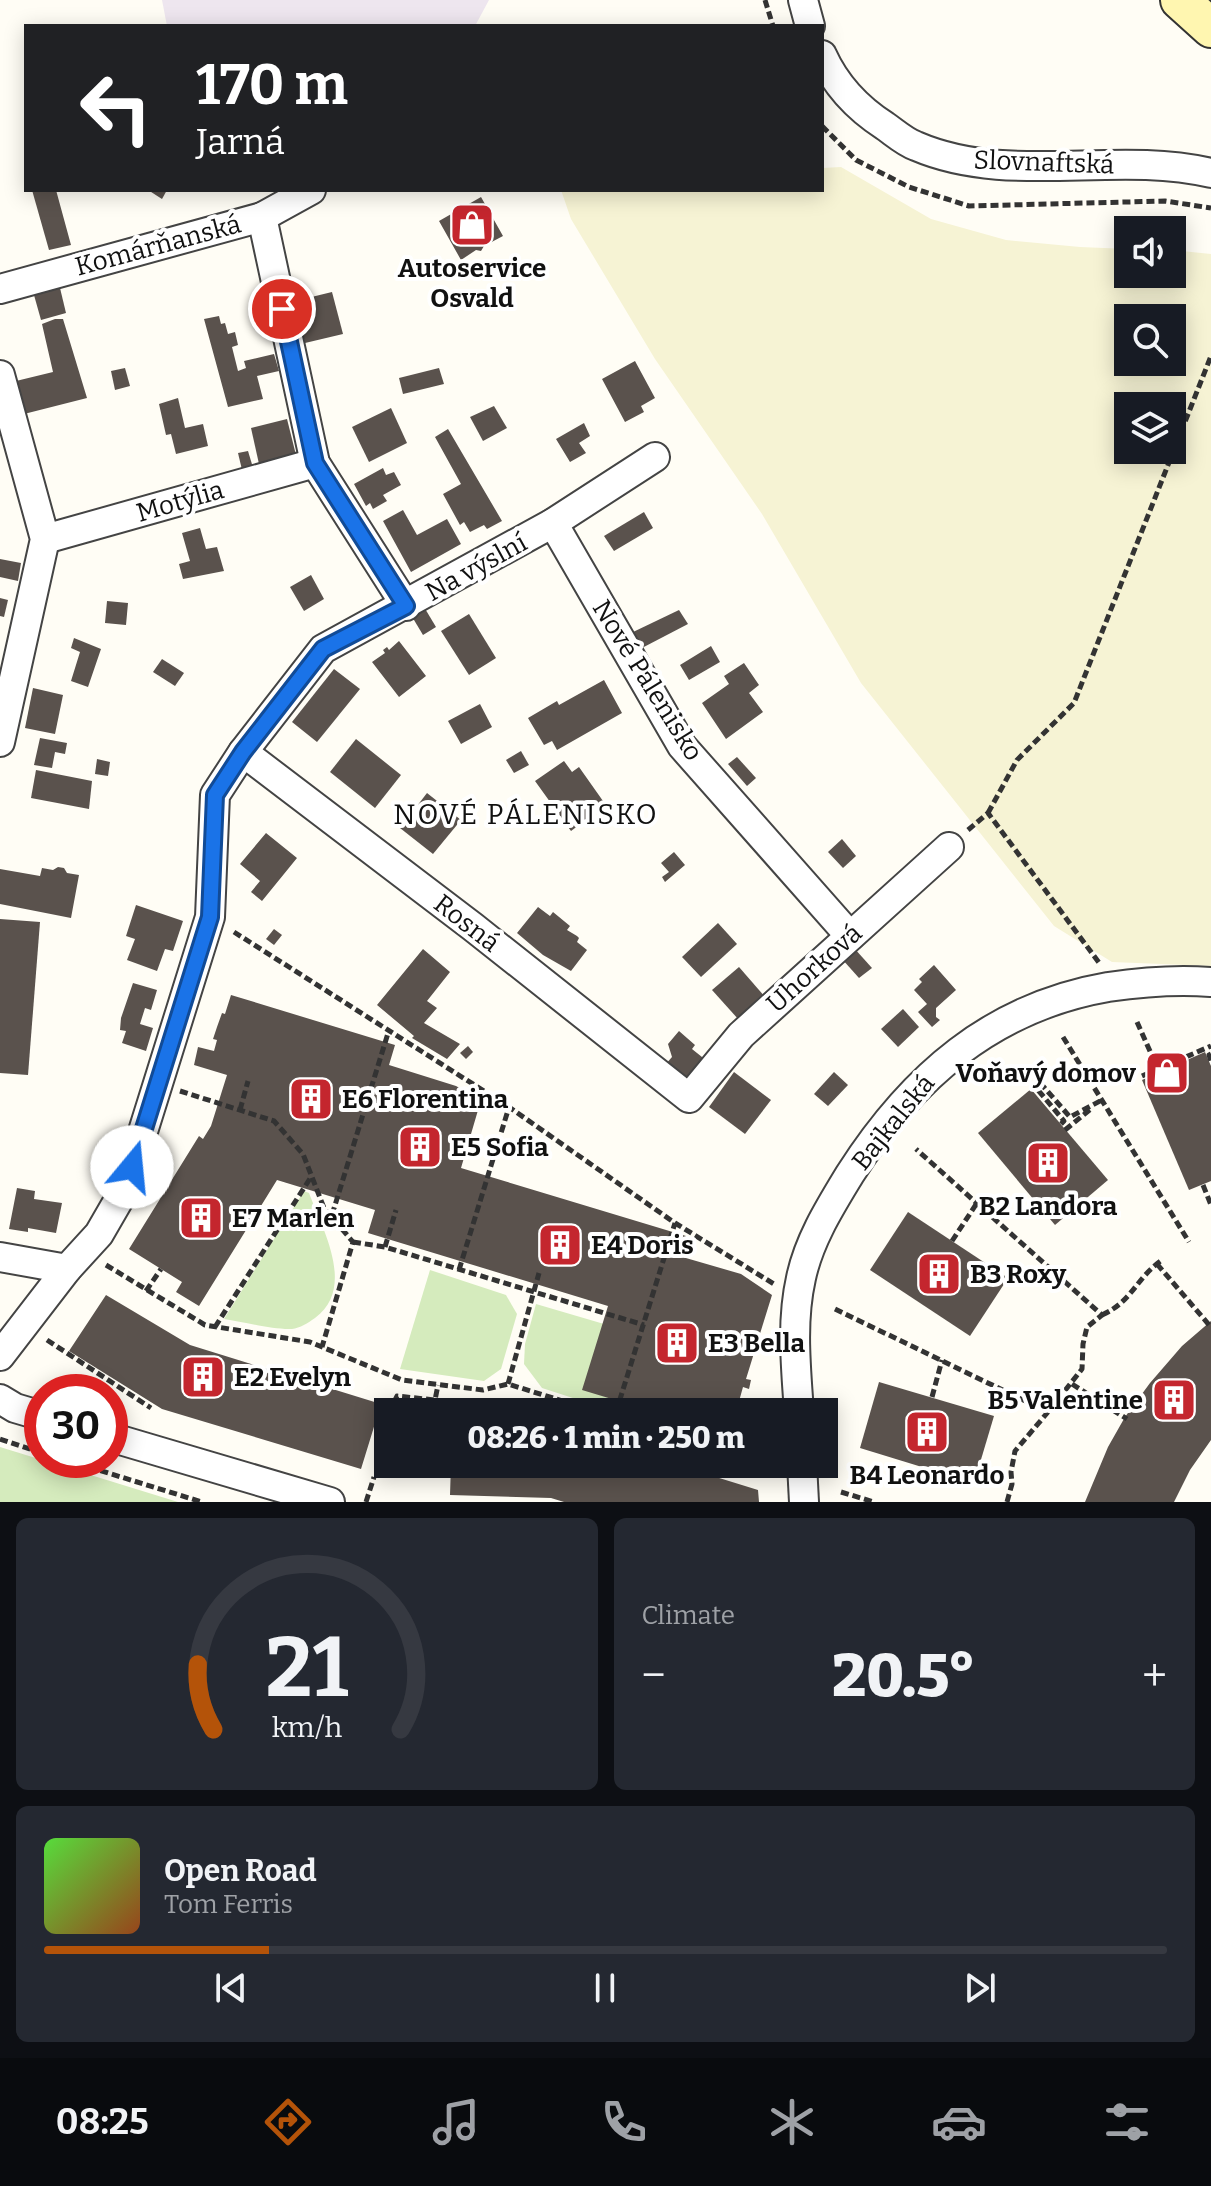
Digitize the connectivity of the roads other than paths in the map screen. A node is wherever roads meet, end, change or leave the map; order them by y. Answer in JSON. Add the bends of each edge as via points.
{"nodes":[{"id":1,"x":803,"y":0,"type":"edge"},
{"id":2,"x":1180,"y":0,"type":"edge"},
{"id":3,"x":809,"y":24,"type":"edge"},
{"id":4,"x":1211,"y":28,"type":"edge"},
{"id":5,"x":825,"y":73,"type":"edge"},
{"id":6,"x":1211,"y":173,"type":"edge"},
{"id":7,"x":307,"y":192,"type":"edge"},
{"id":8,"x":262,"y":217,"type":"junction"},
{"id":9,"x":0,"y":289,"type":"edge"},
{"id":10,"x":0,"y":375,"type":"edge"},
{"id":11,"x":655,"y":457,"type":"dead end"},
{"id":12,"x":315,"y":463,"type":"junction"},
{"id":13,"x":553,"y":523,"type":"junction"},
{"id":14,"x":45,"y":539,"type":"junction"},
{"id":15,"x":406,"y":606,"type":"junction"},
{"id":16,"x":0,"y":742,"type":"edge"},
{"id":17,"x":243,"y":752,"type":"junction"},
{"id":18,"x":949,"y":847,"type":"road end"},
{"id":19,"x":850,"y":936,"type":"junction"},
{"id":20,"x":1211,"y":982,"type":"edge"},
{"id":21,"x":689,"y":1098,"type":"joint"},
{"id":22,"x":0,"y":1257,"type":"edge"},
{"id":23,"x":67,"y":1269,"type":"junction"},
{"id":24,"x":0,"y":1356,"type":"edge"},
{"id":25,"x":798,"y":1398,"type":"edge"},
{"id":26,"x":0,"y":1399,"type":"edge"},
{"id":27,"x":24,"y":1411,"type":"edge"},
{"id":28,"x":128,"y":1442,"type":"edge"},
{"id":29,"x":803,"y":1478,"type":"edge"},
{"id":30,"x":330,"y":1502,"type":"edge"},
{"id":31,"x":804,"y":1502,"type":"edge"}],
"edges":[{"from":1,"to":3,"type":"street"},
{"from":2,"to":4,"type":"main road"},
{"from":5,"to":6,"type":"street","name":"Slovnaftská","via":[[869,116],[914,146],[967,161],[1017,166],[1148,164]]},
{"from":7,"to":8,"type":"street","name":"Komárňanská"},
{"from":8,"to":9,"type":"street","name":"Komárňanská"},
{"from":8,"to":12,"type":"street"},
{"from":10,"to":14,"type":"street"},
{"from":11,"to":13,"type":"street","name":"Na výslní"},
{"from":12,"to":14,"type":"street","name":"Motýlia"},
{"from":12,"to":15,"type":"street"},
{"from":13,"to":15,"type":"street","name":"Na výslní"},
{"from":13,"to":19,"type":"street","name":"Nové Pálenisko","via":[[682,746]]},
{"from":14,"to":16,"type":"street"},
{"from":15,"to":17,"type":"street","name":"Na výslní","via":[[323,649]]},
{"from":17,"to":21,"type":"street","name":"Rosná"},
{"from":17,"to":23,"type":"street","name":"Na výslní","via":[[215,795],[210,917],[125,1189],[99,1234]]},
{"from":18,"to":19,"type":"street","name":"Uhorková"},
{"from":19,"to":21,"type":"street","name":"Uhorková","via":[[741,1035]]},
{"from":20,"to":25,"type":"street","name":"Bajkalská","via":[[1162,981],[1056,998],[999,1024],[926,1079],[872,1140],[814,1238],[794,1323]]},
{"from":22,"to":23,"type":"street"},
{"from":23,"to":24,"type":"street","name":"Na výslní"},
{"from":26,"to":27,"type":"street"},
{"from":28,"to":30,"type":"street"},
{"from":29,"to":31,"type":"street"}]}
